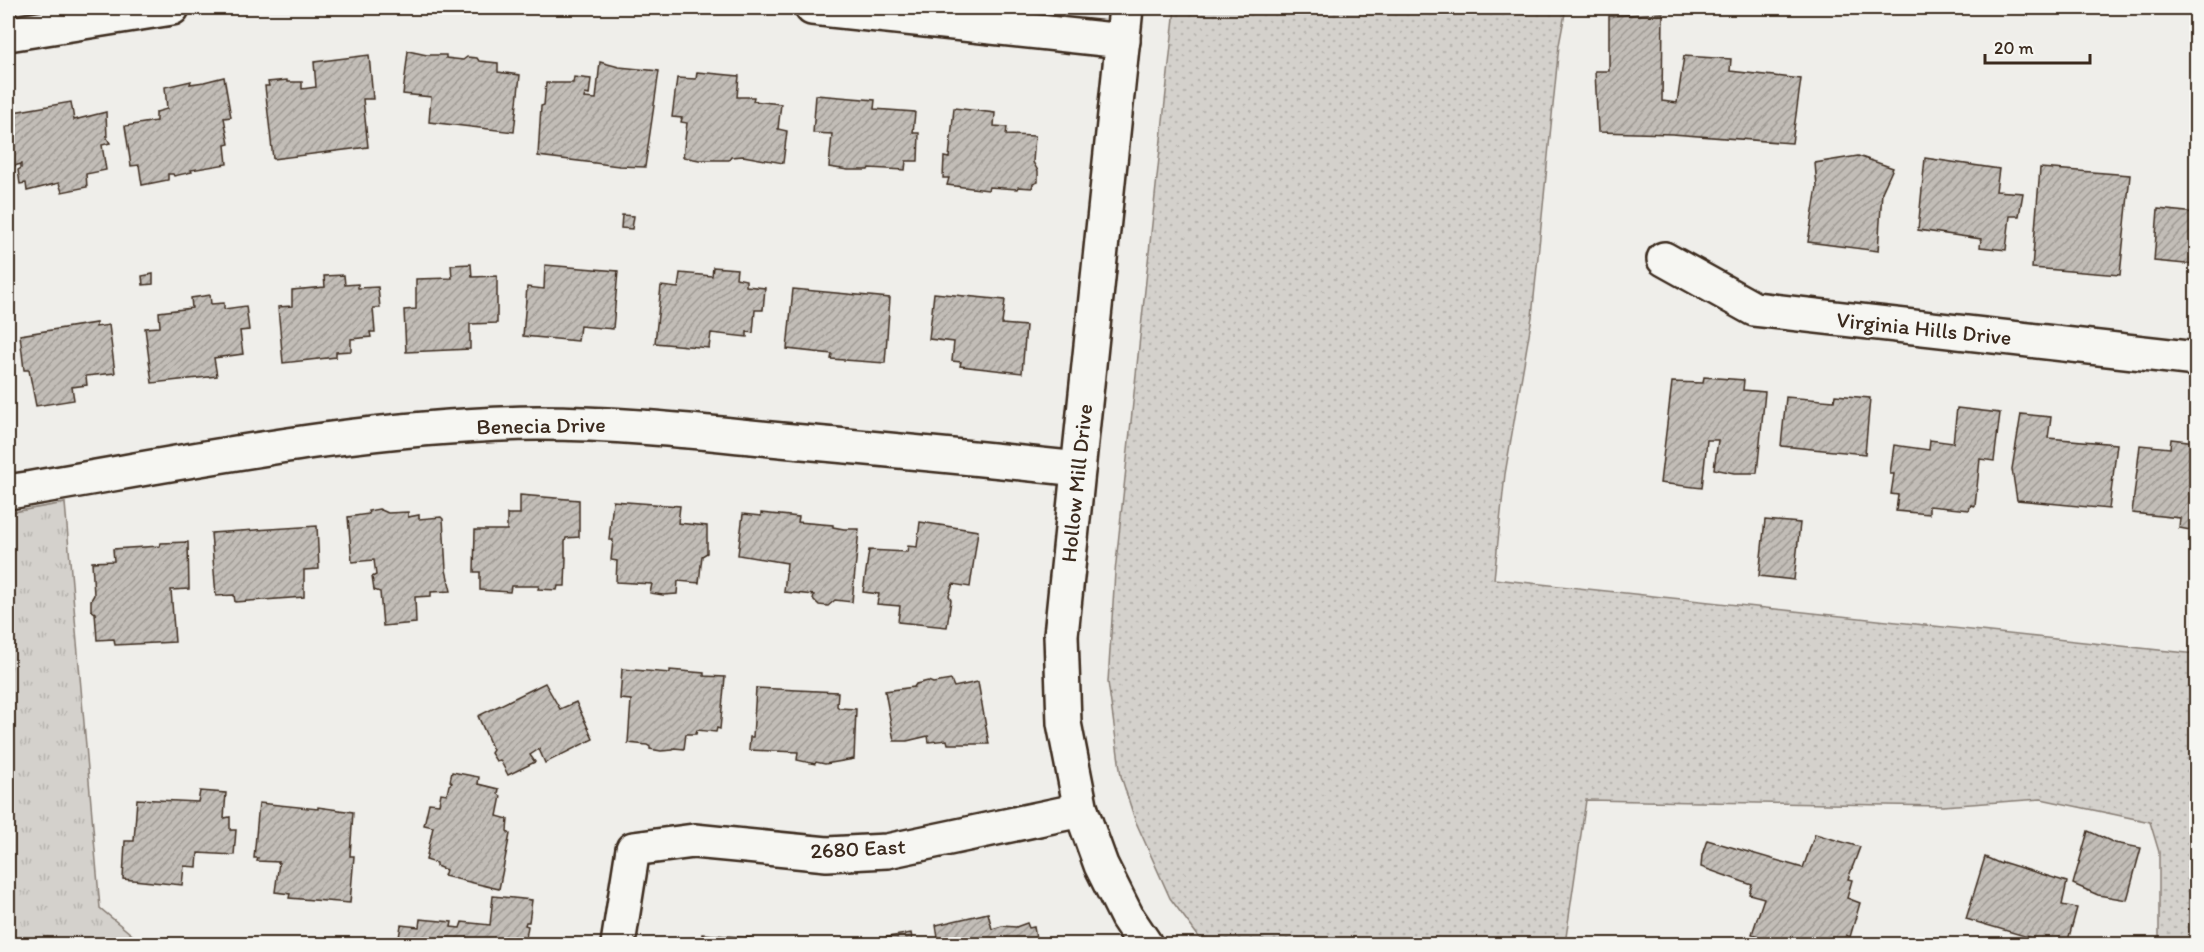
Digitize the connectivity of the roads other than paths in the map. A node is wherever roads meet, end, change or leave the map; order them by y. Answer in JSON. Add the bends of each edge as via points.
{"nodes":[{"id":1,"x":172,"y":8,"type":"edge"},
{"id":2,"x":812,"y":8,"type":"edge"},
{"id":3,"x":1126,"y":8,"type":"edge"},
{"id":4,"x":8,"y":34,"type":"edge"},
{"id":5,"x":1123,"y":41,"type":"junction"},
{"id":6,"x":1664,"y":259,"type":"dead end"},
{"id":7,"x":2196,"y":358,"type":"edge"},
{"id":8,"x":1078,"y":469,"type":"junction"},
{"id":9,"x":8,"y":492,"type":"edge"},
{"id":10,"x":1081,"y":810,"type":"junction"},
{"id":11,"x":618,"y":945,"type":"edge"},
{"id":12,"x":1145,"y":945,"type":"edge"}],
"edges":[{"from":1,"to":4,"type":"street"},
{"from":2,"to":5,"type":"street"},
{"from":3,"to":5,"type":"street","name":"Hollow Mill Drive"},
{"from":5,"to":8,"type":"street","name":"Hollow Mill Drive"},
{"from":6,"to":7,"type":"street","name":"Virginia Hills Drive","via":[[1754,309]]},
{"from":8,"to":9,"type":"street","name":"Benecia Drive","via":[[617,424],[537,423],[348,437]]},
{"from":8,"to":10,"type":"street","name":"Hollow Mill Drive","via":[[1061,635],[1064,723]]},
{"from":10,"to":11,"type":"street","name":"2680 East","via":[[887,851],[826,854],[694,842],[633,849]]},
{"from":10,"to":12,"type":"street","name":"Hollow Mill Drive","via":[[1101,866]]}]}
